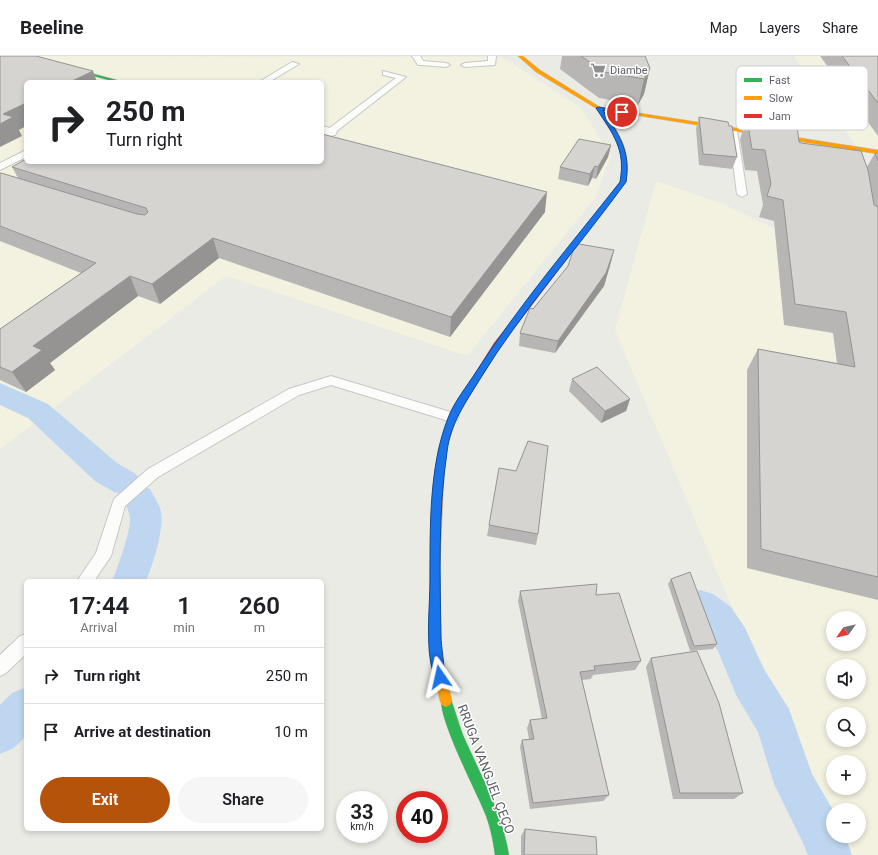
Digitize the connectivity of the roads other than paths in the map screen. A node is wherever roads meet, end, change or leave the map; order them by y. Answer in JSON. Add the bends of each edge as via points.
{"nodes":[{"id":1,"x":22,"y":56,"type":"edge"},
{"id":2,"x":416,"y":56,"type":"edge"},
{"id":3,"x":492,"y":56,"type":"edge"},
{"id":4,"x":520,"y":56,"type":"edge"},
{"id":5,"x":295,"y":64,"type":"dead end"},
{"id":6,"x":446,"y":65,"type":"dead end"},
{"id":7,"x":465,"y":65,"type":"dead end"},
{"id":8,"x":386,"y":73,"type":"dead end"},
{"id":9,"x":114,"y":80,"type":"edge"},
{"id":10,"x":267,"y":80,"type":"edge"},
{"id":11,"x":599,"y":108,"type":"junction"},
{"id":12,"x":733,"y":129,"type":"junction"},
{"id":13,"x":736,"y":129,"type":"edge"},
{"id":14,"x":739,"y":130,"type":"edge"},
{"id":15,"x":326,"y":131,"type":"edge"},
{"id":16,"x":848,"y":148,"type":"junction"},
{"id":17,"x":878,"y":152,"type":"edge"},
{"id":18,"x":24,"y":154,"type":"edge"},
{"id":19,"x":852,"y":157,"type":"edge"},
{"id":20,"x":0,"y":167,"type":"edge"},
{"id":21,"x":742,"y":194,"type":"dead end"},
{"id":22,"x":452,"y":417,"type":"junction"},
{"id":23,"x":86,"y":579,"type":"edge"},
{"id":24,"x":24,"y":644,"type":"edge"},
{"id":25,"x":0,"y":667,"type":"edge"},
{"id":26,"x":502,"y":855,"type":"edge"}],
"edges":[{"from":1,"to":9,"type":"street"},
{"from":2,"to":6,"type":"lane","via":[[421,63]]},
{"from":3,"to":7,"type":"lane","via":[[492,63]]},
{"from":4,"to":11,"type":"street","name":"RRUGA VANGJEL ÇEÇO","via":[[538,72]]},
{"from":5,"to":10,"type":"lane"},
{"from":8,"to":15,"type":"lane","via":[[402,77]]},
{"from":11,"to":12,"type":"street"},
{"from":11,"to":22,"type":"street","name":"RRUGA VANGJEL ÇEÇO","via":[[624,152],[623,182],[497,345]]},
{"from":12,"to":13,"type":"street"},
{"from":12,"to":21,"type":"lane"},
{"from":14,"to":16,"type":"street"},
{"from":16,"to":17,"type":"street"},
{"from":16,"to":19,"type":"lane"},
{"from":18,"to":20,"type":"lane"},
{"from":22,"to":23,"type":"lane","via":[[331,380],[294,392],[153,473],[119,503],[103,556]]},
{"from":22,"to":26,"type":"street","name":"RRUGA VANGJEL ÇEÇO","via":[[442,450],[438,492],[435,652],[442,689],[459,741],[490,809]]},
{"from":24,"to":25,"type":"lane"}]}
